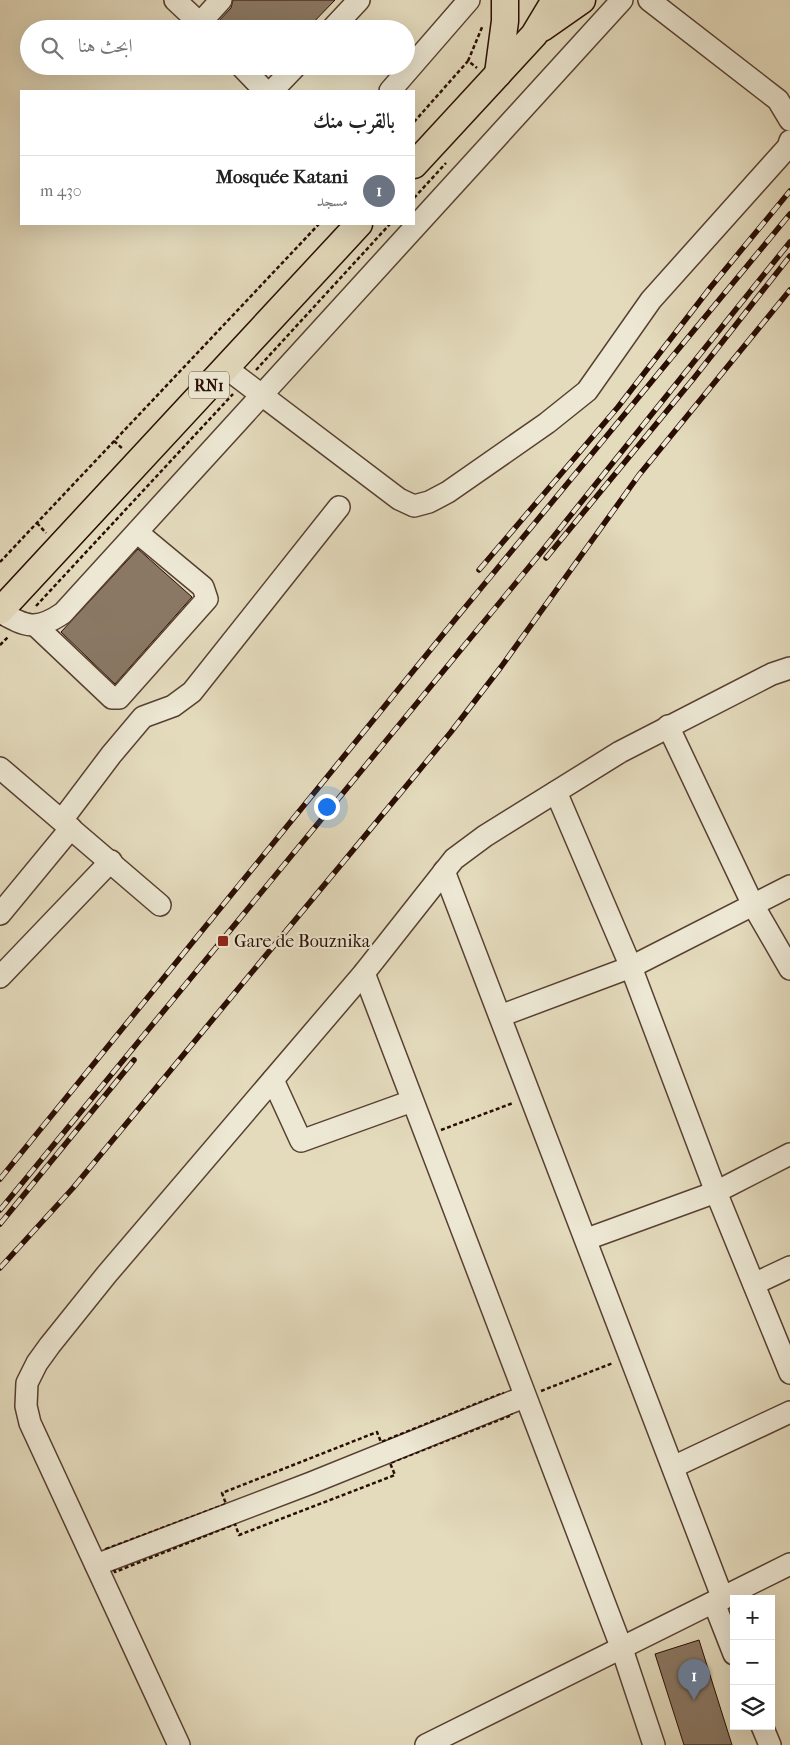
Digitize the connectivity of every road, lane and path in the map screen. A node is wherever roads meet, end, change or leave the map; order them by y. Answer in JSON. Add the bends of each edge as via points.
{"nodes":[{"id":1,"x":175,"y":0,"type":"edge"},
{"id":2,"x":221,"y":0,"type":"edge"},
{"id":3,"x":359,"y":0,"type":"edge"},
{"id":4,"x":469,"y":0,"type":"edge"},
{"id":5,"x":505,"y":0,"type":"edge"},
{"id":6,"x":555,"y":0,"type":"edge"},
{"id":7,"x":582,"y":0,"type":"edge"},
{"id":8,"x":649,"y":0,"type":"edge"},
{"id":9,"x":614,"y":3,"type":"edge"},
{"id":10,"x":197,"y":20,"type":"edge"},
{"id":11,"x":207,"y":20,"type":"edge"},
{"id":12,"x":340,"y":20,"type":"edge"},
{"id":13,"x":484,"y":20,"type":"dead end"},
{"id":14,"x":534,"y":35,"type":"junction"},
{"id":15,"x":468,"y":61,"type":"dead end"},
{"id":16,"x":415,"y":62,"type":"edge"},
{"id":17,"x":498,"y":74,"type":"junction"},
{"id":18,"x":250,"y":75,"type":"edge"},
{"id":19,"x":287,"y":75,"type":"edge"},
{"id":20,"x":404,"y":75,"type":"edge"},
{"id":21,"x":264,"y":90,"type":"edge"},
{"id":22,"x":273,"y":90,"type":"edge"},
{"id":23,"x":391,"y":90,"type":"edge"},
{"id":24,"x":790,"y":120,"type":"edge"},
{"id":25,"x":790,"y":141,"type":"edge"},
{"id":26,"x":415,"y":164,"type":"edge"},
{"id":27,"x":415,"y":206,"type":"edge"},
{"id":28,"x":318,"y":225,"type":"edge"},
{"id":29,"x":358,"y":225,"type":"edge"},
{"id":30,"x":389,"y":225,"type":"edge"},
{"id":31,"x":397,"y":225,"type":"edge"},
{"id":32,"x":244,"y":381,"type":"junction"},
{"id":33,"x":339,"y":507,"type":"dead end"},
{"id":34,"x":138,"y":533,"type":"junction"},
{"id":35,"x":0,"y":562,"type":"edge"},
{"id":36,"x":14,"y":618,"type":"edge"},
{"id":37,"x":0,"y":645,"type":"edge"},
{"id":38,"x":790,"y":668,"type":"edge"},
{"id":39,"x":668,"y":726,"type":"junction"},
{"id":40,"x":0,"y":768,"type":"edge"},
{"id":41,"x":556,"y":792,"type":"junction"},
{"id":42,"x":66,"y":824,"type":"junction"},
{"id":43,"x":111,"y":861,"type":"junction"},
{"id":44,"x":444,"y":871,"type":"junction"},
{"id":45,"x":790,"y":886,"type":"edge"},
{"id":46,"x":160,"y":905,"type":"dead end"},
{"id":47,"x":753,"y":905,"type":"junction"},
{"id":48,"x":0,"y":914,"type":"edge"},
{"id":49,"x":3,"y":967,"type":"edge"},
{"id":50,"x":631,"y":967,"type":"junction"},
{"id":51,"x":790,"y":969,"type":"edge"},
{"id":52,"x":364,"y":973,"type":"junction"},
{"id":53,"x":500,"y":1016,"type":"junction"},
{"id":54,"x":273,"y":1080,"type":"junction"},
{"id":55,"x":531,"y":1096,"type":"junction"},
{"id":56,"x":412,"y":1101,"type":"junction"},
{"id":57,"x":426,"y":1136,"type":"junction"},
{"id":58,"x":790,"y":1154,"type":"edge"},
{"id":59,"x":716,"y":1192,"type":"junction"},
{"id":60,"x":587,"y":1239,"type":"junction"},
{"id":61,"x":790,"y":1267,"type":"edge"},
{"id":62,"x":754,"y":1284,"type":"junction"},
{"id":63,"x":630,"y":1356,"type":"junction"},
{"id":64,"x":790,"y":1373,"type":"edge"},
{"id":65,"x":524,"y":1397,"type":"junction"},
{"id":66,"x":790,"y":1412,"type":"edge"},
{"id":67,"x":672,"y":1467,"type":"junction"},
{"id":68,"x":790,"y":1564,"type":"edge"},
{"id":69,"x":96,"y":1565,"type":"junction"},
{"id":70,"x":718,"y":1601,"type":"junction"},
{"id":71,"x":730,"y":1641,"type":"edge"},
{"id":72,"x":622,"y":1649,"type":"junction"},
{"id":73,"x":764,"y":1730,"type":"edge"},
{"id":74,"x":178,"y":1745,"type":"edge"},
{"id":75,"x":426,"y":1745,"type":"edge"},
{"id":76,"x":654,"y":1745,"type":"edge"},
{"id":77,"x":770,"y":1745,"type":"edge"}],
"edges":[{"from":1,"to":10,"type":"street"},
{"from":2,"to":11,"type":"street"},
{"from":3,"to":12,"type":"street"},
{"from":4,"to":16,"type":"street"},
{"from":5,"to":17,"type":"main road"},
{"from":6,"to":14,"type":"main road"},
{"from":7,"to":14,"type":"main road"},
{"from":8,"to":24,"type":"street","via":[[778,100]]},
{"from":9,"to":27,"type":"street"},
{"from":13,"to":15,"type":"path"},
{"from":14,"to":17,"type":"main road"},
{"from":17,"to":26,"type":"main road"},
{"from":18,"to":21,"type":"street"},
{"from":19,"to":22,"type":"street"},
{"from":20,"to":23,"type":"street"},
{"from":25,"to":32,"type":"street","via":[[768,170],[651,300],[587,391],[547,423],[436,498],[420,505],[405,503]]},
{"from":28,"to":35,"type":"path"},
{"from":29,"to":32,"type":"main road","number":"RN1"},
{"from":30,"to":32,"type":"path"},
{"from":31,"to":32,"type":"street"},
{"from":32,"to":34,"type":"street"},
{"from":32,"to":36,"type":"main road","number":"RN1"},
{"from":32,"to":36,"type":"path"},
{"from":33,"to":42,"type":"street","via":[[192,692],[173,706],[143,717],[111,755]]},
{"from":34,"to":36,"type":"street","via":[[63,613],[51,621]]},
{"from":34,"to":36,"type":"street","via":[[203,587],[206,599],[119,698],[112,698]]},
{"from":36,"to":37,"type":"path"},
{"from":38,"to":39,"type":"street"},
{"from":39,"to":41,"type":"street"},
{"from":39,"to":47,"type":"street"},
{"from":40,"to":42,"type":"street"},
{"from":41,"to":44,"type":"street","via":[[463,851]]},
{"from":41,"to":50,"type":"street"},
{"from":42,"to":43,"type":"street"},
{"from":42,"to":48,"type":"street"},
{"from":43,"to":46,"type":"street"},
{"from":43,"to":49,"type":"street"},
{"from":44,"to":52,"type":"street"},
{"from":44,"to":53,"type":"street"},
{"from":45,"to":47,"type":"street"},
{"from":47,"to":50,"type":"street"},
{"from":47,"to":51,"type":"street"},
{"from":50,"to":53,"type":"street"},
{"from":50,"to":59,"type":"street"},
{"from":52,"to":54,"type":"street"},
{"from":52,"to":56,"type":"street"},
{"from":53,"to":55,"type":"street"},
{"from":54,"to":56,"type":"street","via":[[300,1141]]},
{"from":54,"to":69,"type":"street","via":[[73,1315],[36,1363],[27,1383],[26,1406],[30,1423]]},
{"from":55,"to":57,"type":"path"},
{"from":55,"to":60,"type":"street"},
{"from":56,"to":57,"type":"street"},
{"from":57,"to":65,"type":"street"},
{"from":58,"to":59,"type":"street"},
{"from":59,"to":60,"type":"street"},
{"from":59,"to":62,"type":"street"},
{"from":60,"to":63,"type":"street"},
{"from":61,"to":62,"type":"street"},
{"from":62,"to":64,"type":"street"},
{"from":63,"to":65,"type":"path"},
{"from":63,"to":67,"type":"street"},
{"from":65,"to":69,"type":"street"},
{"from":65,"to":72,"type":"street"},
{"from":66,"to":67,"type":"street"},
{"from":67,"to":70,"type":"street"},
{"from":68,"to":70,"type":"street"},
{"from":69,"to":74,"type":"street"},
{"from":70,"to":71,"type":"street"},
{"from":70,"to":72,"type":"street"},
{"from":72,"to":75,"type":"street"},
{"from":72,"to":76,"type":"street"},
{"from":73,"to":77,"type":"street"}]}
